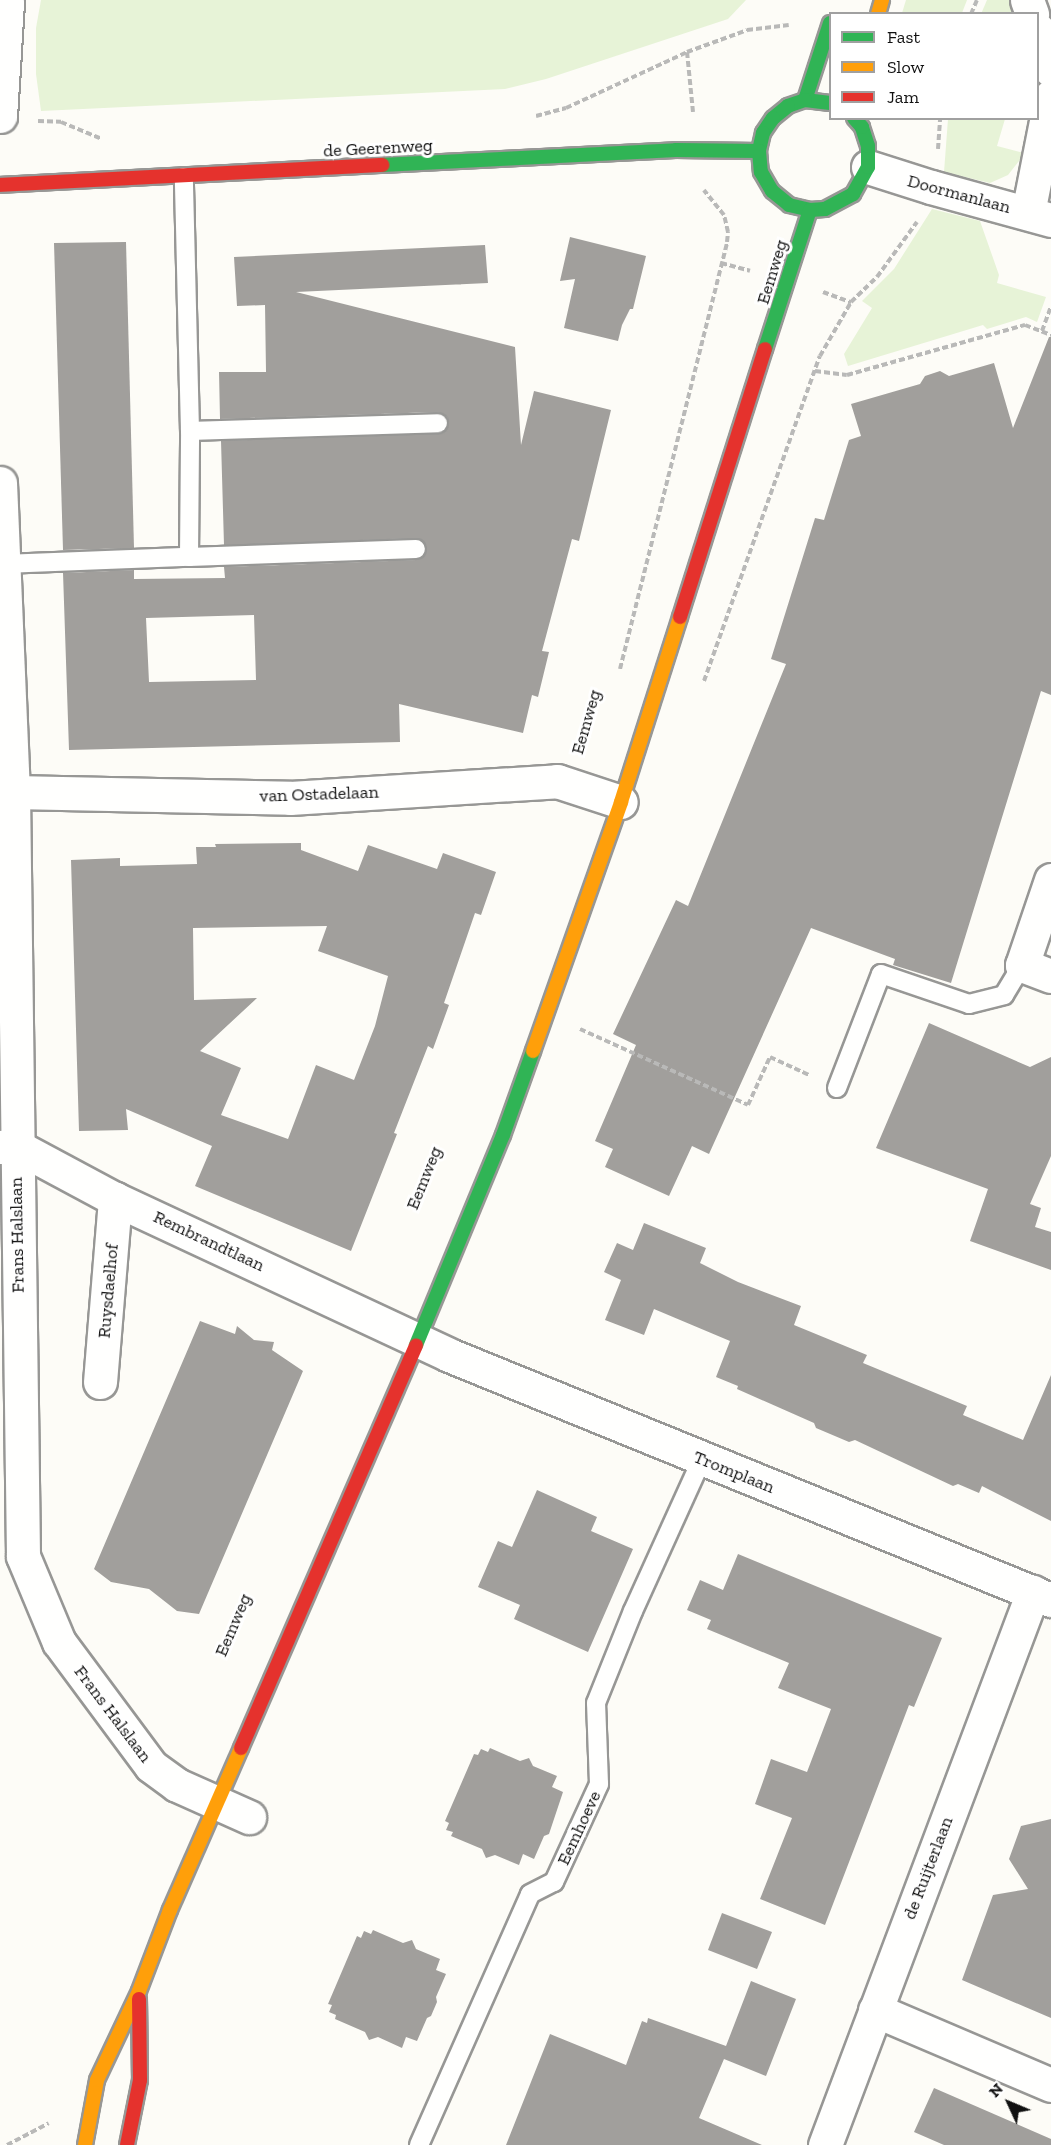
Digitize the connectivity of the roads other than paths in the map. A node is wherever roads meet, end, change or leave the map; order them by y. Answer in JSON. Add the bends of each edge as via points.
{"nodes":[{"id":1,"x":7,"y":0,"type":"edge"},
{"id":2,"x":829,"y":29,"type":"edge"},
{"id":3,"x":1039,"y":33,"type":"edge"},
{"id":4,"x":1051,"y":70,"type":"edge"},
{"id":5,"x":1051,"y":96,"type":"edge"},
{"id":6,"x":805,"y":100,"type":"junction"},
{"id":7,"x":829,"y":103,"type":"edge"},
{"id":8,"x":0,"y":116,"type":"edge"},
{"id":9,"x":856,"y":120,"type":"edge"},
{"id":10,"x":759,"y":151,"type":"junction"},
{"id":11,"x":868,"y":167,"type":"junction"},
{"id":12,"x":184,"y":177,"type":"junction"},
{"id":13,"x":0,"y":185,"type":"edge"},
{"id":14,"x":810,"y":210,"type":"junction"},
{"id":15,"x":1039,"y":216,"type":"edge"},
{"id":16,"x":438,"y":423,"type":"dead end"},
{"id":17,"x":190,"y":431,"type":"junction"},
{"id":18,"x":0,"y":483,"type":"edge"},
{"id":19,"x":416,"y":549,"type":"dead end"},
{"id":20,"x":189,"y":556,"type":"junction"},
{"id":21,"x":3,"y":564,"type":"junction"},
{"id":22,"x":13,"y":792,"type":"junction"},
{"id":23,"x":621,"y":802,"type":"junction"},
{"id":24,"x":1051,"y":880,"type":"edge"},
{"id":25,"x":1037,"y":970,"type":"edge"},
{"id":26,"x":837,"y":1088,"type":"road end"},
{"id":27,"x":8,"y":1146,"type":"edge"},
{"id":28,"x":115,"y":1199,"type":"junction"},
{"id":29,"x":418,"y":1340,"type":"junction"},
{"id":30,"x":100,"y":1382,"type":"dead end"},
{"id":31,"x":702,"y":1459,"type":"junction"},
{"id":32,"x":11,"y":1561,"type":"edge"},
{"id":33,"x":1042,"y":1596,"type":"edge"},
{"id":34,"x":219,"y":1802,"type":"junction"},
{"id":35,"x":249,"y":1817,"type":"dead end"},
{"id":36,"x":139,"y":1991,"type":"junction"},
{"id":37,"x":875,"y":2010,"type":"junction"},
{"id":38,"x":1051,"y":2085,"type":"edge"},
{"id":39,"x":85,"y":2145,"type":"edge"},
{"id":40,"x":126,"y":2145,"type":"edge"},
{"id":41,"x":419,"y":2145,"type":"edge"},
{"id":42,"x":825,"y":2145,"type":"edge"}],
"edges":[{"from":1,"to":8,"type":"street"},
{"from":2,"to":6,"type":"main road"},
{"from":3,"to":4,"type":"street"},
{"from":5,"to":15,"type":"street"},
{"from":6,"to":7,"type":"main road"},
{"from":6,"to":10,"type":"main road","via":[[788,106],[773,118],[763,133]]},
{"from":9,"to":11,"type":"main road","via":[[868,146]]},
{"from":10,"to":12,"type":"main road","name":"de Geerenweg","via":[[676,150]]},
{"from":10,"to":14,"type":"main road","via":[[761,172],[772,191],[789,205]]},
{"from":11,"to":14,"type":"main road","via":[[853,194],[825,209]]},
{"from":11,"to":15,"type":"street","name":"Doormanlaan"},
{"from":12,"to":13,"type":"main road","name":"de Geerenweg"},
{"from":12,"to":17,"type":"lane"},
{"from":14,"to":23,"type":"main road","name":"Eemweg"},
{"from":16,"to":17,"type":"lane"},
{"from":17,"to":20,"type":"lane"},
{"from":18,"to":21,"type":"street","name":"Frans Halslaan"},
{"from":19,"to":20,"type":"lane"},
{"from":20,"to":21,"type":"lane"},
{"from":21,"to":22,"type":"street","name":"Frans Halslaan"},
{"from":22,"to":23,"type":"street","name":"van Ostadelaan","via":[[290,798],[556,781]]},
{"from":22,"to":27,"type":"street","name":"Frans Halslaan"},
{"from":23,"to":29,"type":"main road","name":"Eemweg","via":[[507,1124]]},
{"from":24,"to":25,"type":"street"},
{"from":25,"to":26,"type":"lane","via":[[1004,995],[969,1004],[881,974]]},
{"from":27,"to":28,"type":"street","name":"Rembrandtlaan"},
{"from":27,"to":32,"type":"street","name":"Frans Halslaan"},
{"from":28,"to":29,"type":"street","name":"Rembrandtlaan"},
{"from":28,"to":30,"type":"street","name":"Ruysdaelhof"},
{"from":29,"to":31,"type":"street","name":"Tromplaan"},
{"from":29,"to":34,"type":"main road","name":"Eemweg"},
{"from":31,"to":33,"type":"street","name":"Tromplaan"},
{"from":31,"to":41,"type":"lane","name":"Eemhoeve","via":[[596,1703],[599,1784],[554,1882],[530,1894]]},
{"from":32,"to":34,"type":"street","name":"Frans Halslaan","via":[[59,1642],[151,1766],[177,1785]]},
{"from":33,"to":37,"type":"street","name":"de Ruijterlaan"},
{"from":34,"to":35,"type":"street","name":"Frans Halslaan"},
{"from":34,"to":36,"type":"main road","name":"Eemweg","via":[[170,1910]]},
{"from":36,"to":39,"type":"main road","name":"Eemweg","via":[[98,2080]]},
{"from":36,"to":40,"type":"main road","name":"Eemweg","via":[[140,2080]]},
{"from":37,"to":38,"type":"street"},
{"from":37,"to":42,"type":"street","name":"de Ruijterlaan"}]}
